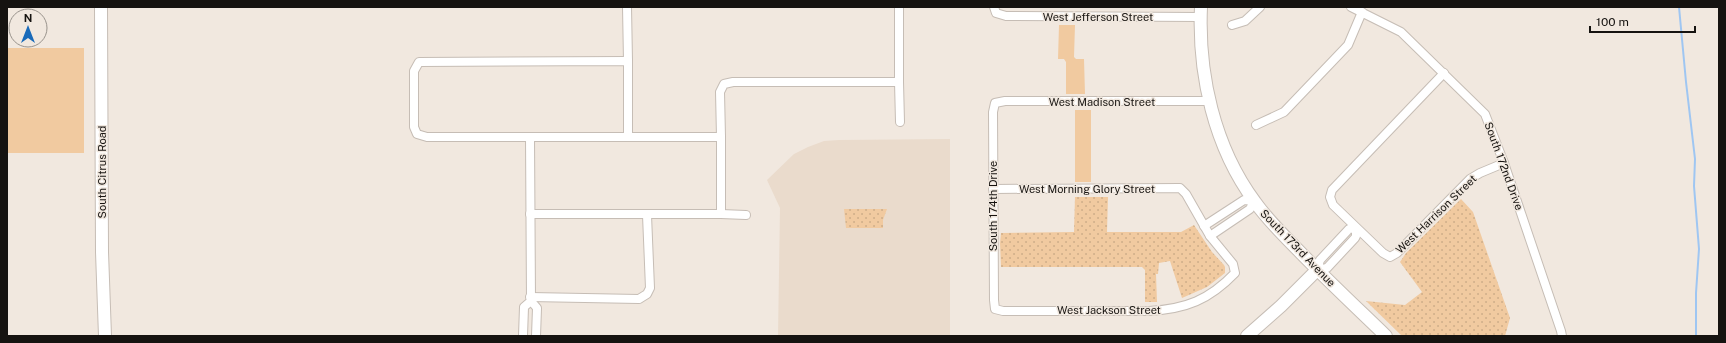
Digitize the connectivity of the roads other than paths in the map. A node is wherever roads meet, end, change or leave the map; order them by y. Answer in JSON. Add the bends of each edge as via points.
{"nodes":[{"id":1,"x":101,"y":7,"type":"edge"},
{"id":2,"x":627,"y":7,"type":"edge"},
{"id":3,"x":899,"y":7,"type":"edge"},
{"id":4,"x":1260,"y":7,"type":"edge"},
{"id":5,"x":1351,"y":7,"type":"edge"},
{"id":6,"x":995,"y":10,"type":"edge"},
{"id":7,"x":1200,"y":12,"type":"edge"},
{"id":8,"x":1362,"y":12,"type":"junction"},
{"id":9,"x":1232,"y":25,"type":"dead end"},
{"id":10,"x":628,"y":61,"type":"junction"},
{"id":11,"x":1444,"y":73,"type":"junction"},
{"id":12,"x":899,"y":82,"type":"junction"},
{"id":13,"x":1210,"y":101,"type":"junction"},
{"id":14,"x":995,"y":104,"type":"joint"},
{"id":15,"x":900,"y":122,"type":"dead end"},
{"id":16,"x":1256,"y":125,"type":"dead end"},
{"id":17,"x":530,"y":137,"type":"junction"},
{"id":18,"x":628,"y":137,"type":"junction"},
{"id":19,"x":721,"y":137,"type":"junction"},
{"id":20,"x":1504,"y":163,"type":"junction"},
{"id":21,"x":993,"y":189,"type":"junction"},
{"id":22,"x":1254,"y":201,"type":"junction"},
{"id":23,"x":530,"y":214,"type":"junction"},
{"id":24,"x":721,"y":214,"type":"junction"},
{"id":25,"x":647,"y":215,"type":"junction"},
{"id":26,"x":746,"y":215,"type":"dead end"},
{"id":27,"x":1204,"y":226,"type":"junction"},
{"id":28,"x":1356,"y":228,"type":"junction"},
{"id":29,"x":1210,"y":236,"type":"junction"},
{"id":30,"x":1317,"y":270,"type":"junction"},
{"id":31,"x":530,"y":299,"type":"junction"},
{"id":32,"x":995,"y":309,"type":"joint"},
{"id":33,"x":105,"y":336,"type":"edge"},
{"id":34,"x":524,"y":336,"type":"edge"},
{"id":35,"x":536,"y":336,"type":"edge"},
{"id":36,"x":1247,"y":336,"type":"edge"},
{"id":37,"x":1386,"y":336,"type":"edge"},
{"id":38,"x":1562,"y":336,"type":"edge"}],
"edges":[{"from":1,"to":33,"type":"street","name":"South Citrus Road"},
{"from":2,"to":10,"type":"street"},
{"from":3,"to":12,"type":"street"},
{"from":4,"to":9,"type":"street","via":[[1245,21]]},
{"from":5,"to":8,"type":"street","name":"South 172nd Drive"},
{"from":6,"to":7,"type":"street","name":"West Jefferson Street","via":[[1006,16]]},
{"from":7,"to":13,"type":"street","name":"South 173rd Avenue","via":[[1205,82]]},
{"from":8,"to":11,"type":"street","name":"South 172nd Drive","via":[[1401,32]]},
{"from":8,"to":16,"type":"street","via":[[1348,45],[1284,112]]},
{"from":10,"to":17,"type":"street","via":[[419,62],[414,71],[414,127],[417,134],[427,137]]},
{"from":10,"to":18,"type":"street"},
{"from":11,"to":20,"type":"street","name":"South 172nd Drive","via":[[1485,114]]},
{"from":11,"to":28,"type":"street","via":[[1332,190],[1330,197],[1333,205]]},
{"from":12,"to":15,"type":"street"},
{"from":12,"to":19,"type":"street","via":[[724,84],[720,92]]},
{"from":13,"to":14,"type":"street","name":"West Madison Street","via":[[1005,101]]},
{"from":13,"to":22,"type":"street","name":"South 173rd Avenue","via":[[1236,172]]},
{"from":14,"to":21,"type":"street","name":"South 174th Drive"},
{"from":17,"to":18,"type":"street"},
{"from":17,"to":23,"type":"street"},
{"from":18,"to":19,"type":"street"},
{"from":19,"to":24,"type":"street"},
{"from":20,"to":28,"type":"street","name":"West Harrison Street","via":[[1470,179],[1397,253],[1390,257]]},
{"from":20,"to":38,"type":"street","name":"South 172nd Drive"},
{"from":21,"to":27,"type":"street","name":"West Morning Glory Street","via":[[1180,188]]},
{"from":21,"to":32,"type":"street","name":"South 174th Drive"},
{"from":22,"to":27,"type":"street","via":[[1244,200]]},
{"from":22,"to":29,"type":"street","via":[[1250,209]]},
{"from":22,"to":30,"type":"street","name":"South 173rd Avenue","via":[[1268,220]]},
{"from":23,"to":25,"type":"street"},
{"from":23,"to":31,"type":"street"},
{"from":24,"to":25,"type":"street"},
{"from":24,"to":26,"type":"street"},
{"from":25,"to":31,"type":"street","via":[[650,288],[647,294],[639,299]]},
{"from":27,"to":29,"type":"street"},
{"from":28,"to":30,"type":"street","via":[[1355,238],[1327,268]]},
{"from":29,"to":32,"type":"street","name":"West Jackson Street","via":[[1233,264],[1235,273],[1216,292],[1187,305],[1166,310]]},
{"from":30,"to":36,"type":"street"},
{"from":30,"to":37,"type":"street","name":"South 173rd Avenue"},
{"from":31,"to":34,"type":"street","via":[[524,307]]},
{"from":31,"to":35,"type":"street","via":[[537,308]]}]}
